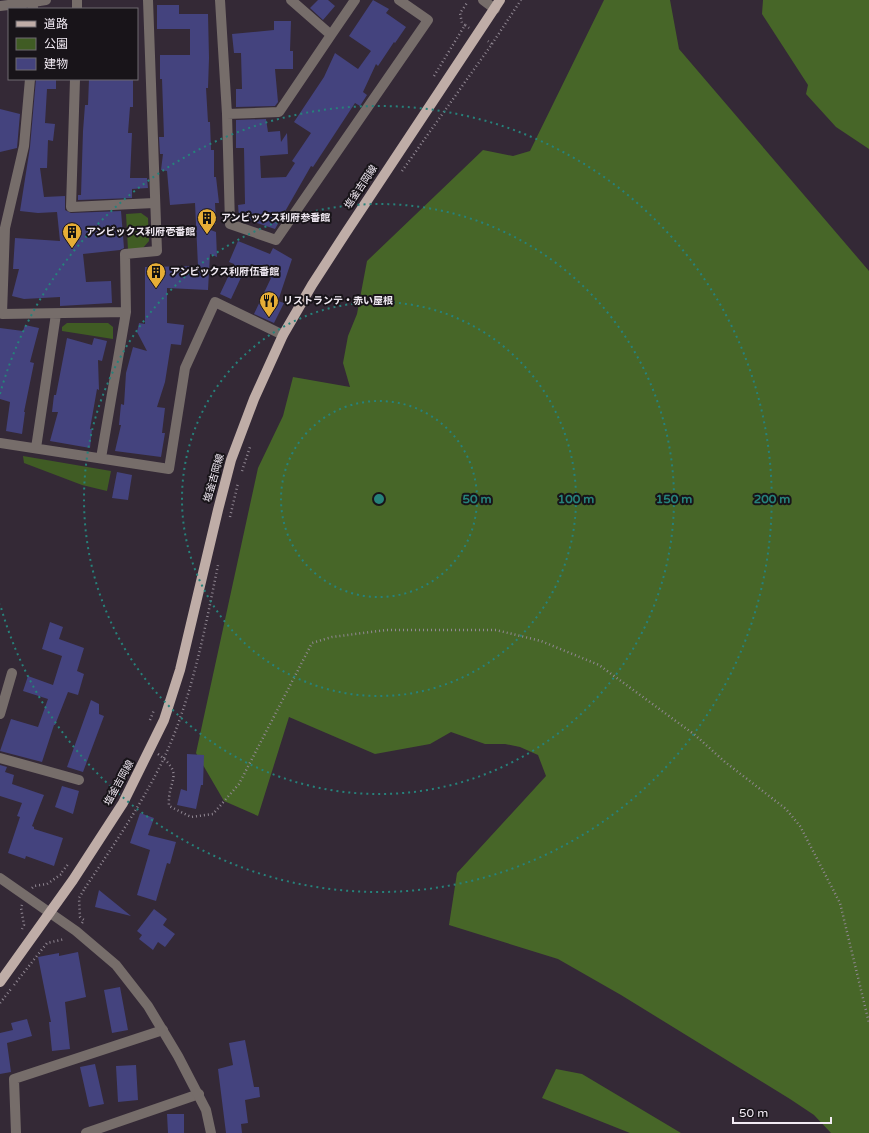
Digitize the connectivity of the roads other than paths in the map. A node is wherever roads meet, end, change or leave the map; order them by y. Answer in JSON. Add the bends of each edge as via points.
{"nodes":[{"id":1,"x":46,"y":0,"type":"edge"},
{"id":2,"x":148,"y":0,"type":"edge"},
{"id":3,"x":220,"y":0,"type":"edge"},
{"id":4,"x":291,"y":0,"type":"edge"},
{"id":5,"x":355,"y":0,"type":"edge"},
{"id":6,"x":398,"y":0,"type":"edge"},
{"id":7,"x":483,"y":0,"type":"edge"},
{"id":8,"x":33,"y":4,"type":"edge"},
{"id":9,"x":498,"y":4,"type":"edge"},
{"id":10,"x":0,"y":6,"type":"edge"},
{"id":11,"x":331,"y":35,"type":"junction"},
{"id":12,"x":30,"y":80,"type":"edge"},
{"id":13,"x":75,"y":80,"type":"edge"},
{"id":14,"x":227,"y":114,"type":"junction"},
{"id":15,"x":154,"y":203,"type":"junction"},
{"id":16,"x":2,"y":245,"type":"edge"},
{"id":17,"x":126,"y":312,"type":"junction"},
{"id":18,"x":1,"y":314,"type":"edge"},
{"id":19,"x":56,"y":314,"type":"junction"},
{"id":20,"x":284,"y":335,"type":"junction"},
{"id":21,"x":0,"y":443,"type":"edge"},
{"id":22,"x":36,"y":448,"type":"junction"},
{"id":23,"x":101,"y":458,"type":"junction"},
{"id":24,"x":12,"y":673,"type":"dead end"},
{"id":25,"x":0,"y":714,"type":"edge"},
{"id":26,"x":0,"y":758,"type":"edge"},
{"id":27,"x":79,"y":780,"type":"dead end"},
{"id":28,"x":0,"y":878,"type":"edge"},
{"id":29,"x":50,"y":912,"type":"junction"},
{"id":30,"x":0,"y":982,"type":"edge"},
{"id":31,"x":163,"y":1030,"type":"junction"},
{"id":32,"x":199,"y":1094,"type":"junction"},
{"id":33,"x":16,"y":1133,"type":"edge"},
{"id":34,"x":86,"y":1133,"type":"edge"},
{"id":35,"x":211,"y":1133,"type":"edge"}],
"edges":[{"from":1,"to":8,"type":"street"},
{"from":2,"to":15,"type":"street"},
{"from":3,"to":14,"type":"street"},
{"from":4,"to":11,"type":"street"},
{"from":5,"to":11,"type":"street"},
{"from":6,"to":14,"type":"street","via":[[428,20],[276,240],[230,224]]},
{"from":7,"to":9,"type":"street"},
{"from":8,"to":10,"type":"street"},
{"from":9,"to":20,"type":"main road","name":"塩釜吉岡線","via":[[340,240]]},
{"from":11,"to":14,"type":"street","via":[[279,112]]},
{"from":12,"to":16,"type":"street","via":[[24,146]]},
{"from":13,"to":15,"type":"street","via":[[71,207]]},
{"from":15,"to":17,"type":"street","via":[[157,251],[125,254]]},
{"from":16,"to":18,"type":"street"},
{"from":17,"to":19,"type":"street"},
{"from":17,"to":23,"type":"street"},
{"from":18,"to":19,"type":"street"},
{"from":19,"to":22,"type":"street"},
{"from":20,"to":23,"type":"street","via":[[215,302],[185,368],[169,469]]},
{"from":20,"to":29,"type":"main road","name":"塩釜吉岡線","via":[[254,399],[231,460],[173,695],[152,749],[123,803]]},
{"from":21,"to":22,"type":"street"},
{"from":22,"to":23,"type":"street"},
{"from":24,"to":25,"type":"street"},
{"from":26,"to":27,"type":"street"},
{"from":28,"to":29,"type":"street"},
{"from":29,"to":30,"type":"main road","name":"塩釜吉岡線"},
{"from":29,"to":31,"type":"street","via":[[116,965]]},
{"from":31,"to":32,"type":"street"},
{"from":31,"to":33,"type":"street","via":[[14,1079]]},
{"from":32,"to":34,"type":"street"},
{"from":32,"to":35,"type":"street"}]}
